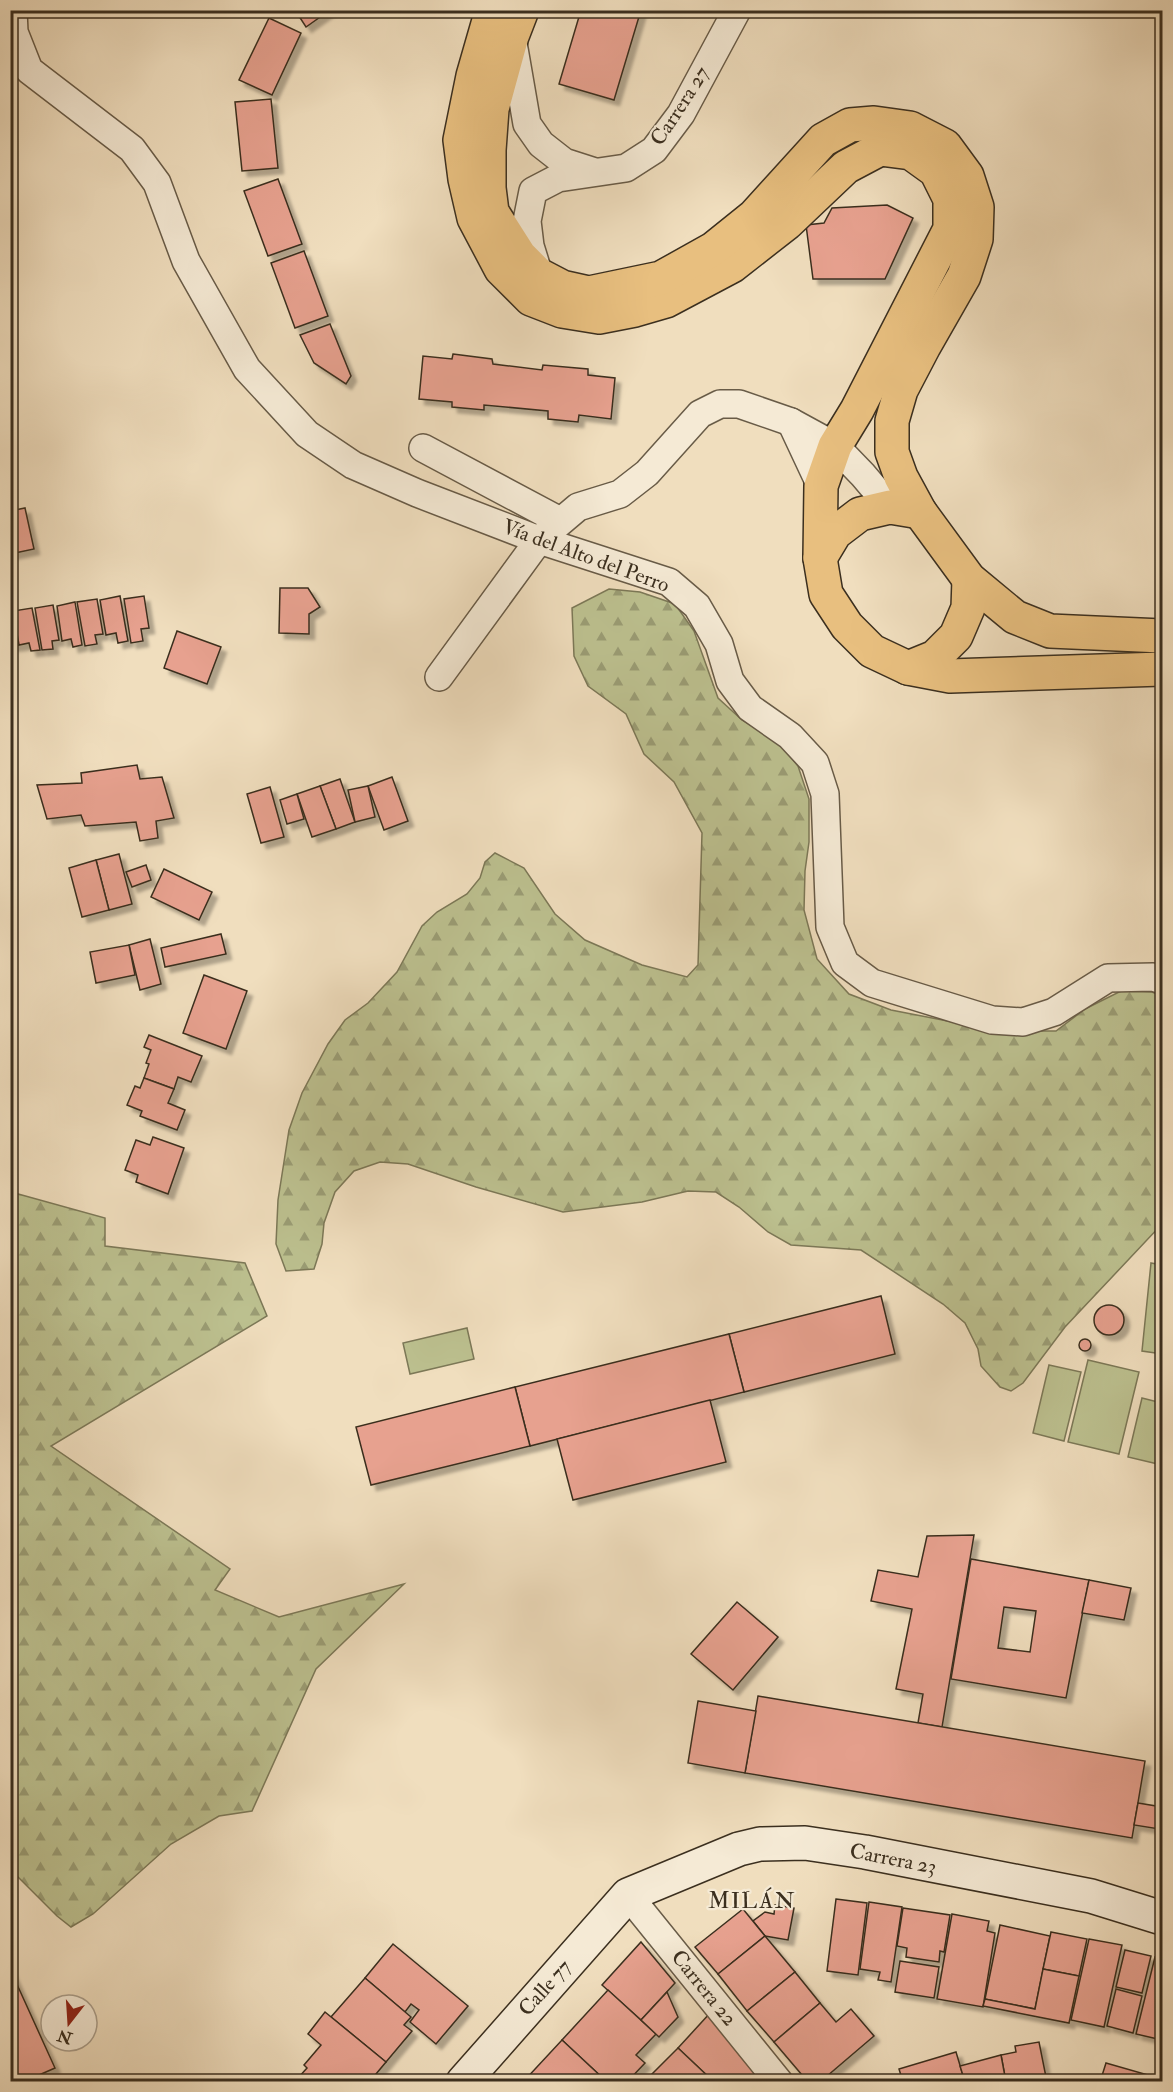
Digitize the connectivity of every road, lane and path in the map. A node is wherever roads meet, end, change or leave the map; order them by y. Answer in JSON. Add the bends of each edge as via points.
{"nodes":[{"id":1,"x":13,"y":10,"type":"edge"},
{"id":2,"x":492,"y":10,"type":"edge"},
{"id":3,"x":737,"y":10,"type":"edge"},
{"id":4,"x":517,"y":23,"type":"edge"},
{"id":5,"x":599,"y":173,"type":"junction"},
{"id":6,"x":539,"y":275,"type":"junction"},
{"id":7,"x":791,"y":422,"type":"junction"},
{"id":8,"x":835,"y":446,"type":"junction"},
{"id":9,"x":423,"y":448,"type":"dead end"},
{"id":10,"x":821,"y":486,"type":"junction"},
{"id":11,"x":905,"y":510,"type":"junction"},
{"id":12,"x":560,"y":521,"type":"junction"},
{"id":13,"x":539,"y":540,"type":"junction"},
{"id":14,"x":820,"y":558,"type":"junction"},
{"id":15,"x":969,"y":579,"type":"junction"},
{"id":16,"x":1162,"y":636,"type":"edge"},
{"id":17,"x":908,"y":668,"type":"junction"},
{"id":18,"x":1162,"y":669,"type":"edge"},
{"id":19,"x":440,"y":677,"type":"dead end"},
{"id":20,"x":1162,"y":980,"type":"edge"},
{"id":21,"x":628,"y":1895,"type":"junction"},
{"id":22,"x":1162,"y":1918,"type":"edge"},
{"id":23,"x":779,"y":2081,"type":"edge"},
{"id":24,"x":463,"y":2082,"type":"edge"}],
"edges":[{"from":1,"to":13,"type":"street","name":"Vía del Alto del Perro","via":[[14,32],[29,70],[132,149],[157,183],[186,261],[247,369],[307,434],[353,465]]},
{"from":2,"to":8,"type":"main road","via":[[460,140],[474,218],[501,269],[531,299],[562,311],[599,317],[666,301],[732,266],[788,222],[846,167],[880,150],[911,153],[936,171],[950,200],[950,229]]},
{"from":3,"to":5,"type":"street","name":"Carrera 27","via":[[681,114],[654,150],[626,168]]},
{"from":4,"to":5,"type":"street","name":"Carrera 27","via":[[527,123],[541,144],[564,162]]},
{"from":4,"to":6,"type":"main road","via":[[492,109],[489,188],[492,212],[520,256]]},
{"from":5,"to":6,"type":"street","name":"Carrera 27","via":[[558,178],[533,191],[527,221]]},
{"from":6,"to":11,"type":"main road","via":[[562,287],[589,293],[661,278],[713,249],[754,216],[823,141],[850,125],[874,123],[910,128],[945,146],[967,176],[976,207],[976,239],[964,276],[902,390],[892,421],[892,452],[901,477]]},
{"from":7,"to":8,"type":"street"},
{"from":7,"to":10,"type":"street"},
{"from":7,"to":12,"type":"street","via":[[739,404],[720,404],[700,414],[647,473],[620,494],[578,507]]},
{"from":8,"to":10,"type":"main road"},
{"from":8,"to":11,"type":"street"},
{"from":9,"to":12,"type":"street"},
{"from":10,"to":14,"type":"main road"},
{"from":11,"to":14,"type":"main road","via":[[860,514],[836,533]]},
{"from":11,"to":15,"type":"main road"},
{"from":12,"to":13,"type":"street"},
{"from":13,"to":19,"type":"street"},
{"from":13,"to":20,"type":"street","name":"Vía del Alto del Perro","via":[[669,582],[697,606],[719,644],[730,681],[750,708],[790,736],[815,763],[825,794],[830,927],[845,963],[872,983],[992,1020],[1023,1022],[1054,1012],[1108,978]]},
{"from":14,"to":17,"type":"main road","via":[[826,594],[847,626],[872,651]]},
{"from":15,"to":16,"type":"main road","via":[[1015,617],[1050,631]]},
{"from":15,"to":17,"type":"main road","via":[[968,608],[957,636],[935,657]]},
{"from":17,"to":18,"type":"main road","via":[[950,676]]},
{"from":21,"to":22,"type":"main road","name":"Carrera 23","via":[[739,1849],[760,1844],[805,1844],[1091,1896]]},
{"from":21,"to":23,"type":"street","name":"Carrera 22"},
{"from":21,"to":24,"type":"main road","name":"Calle 77"}]}
